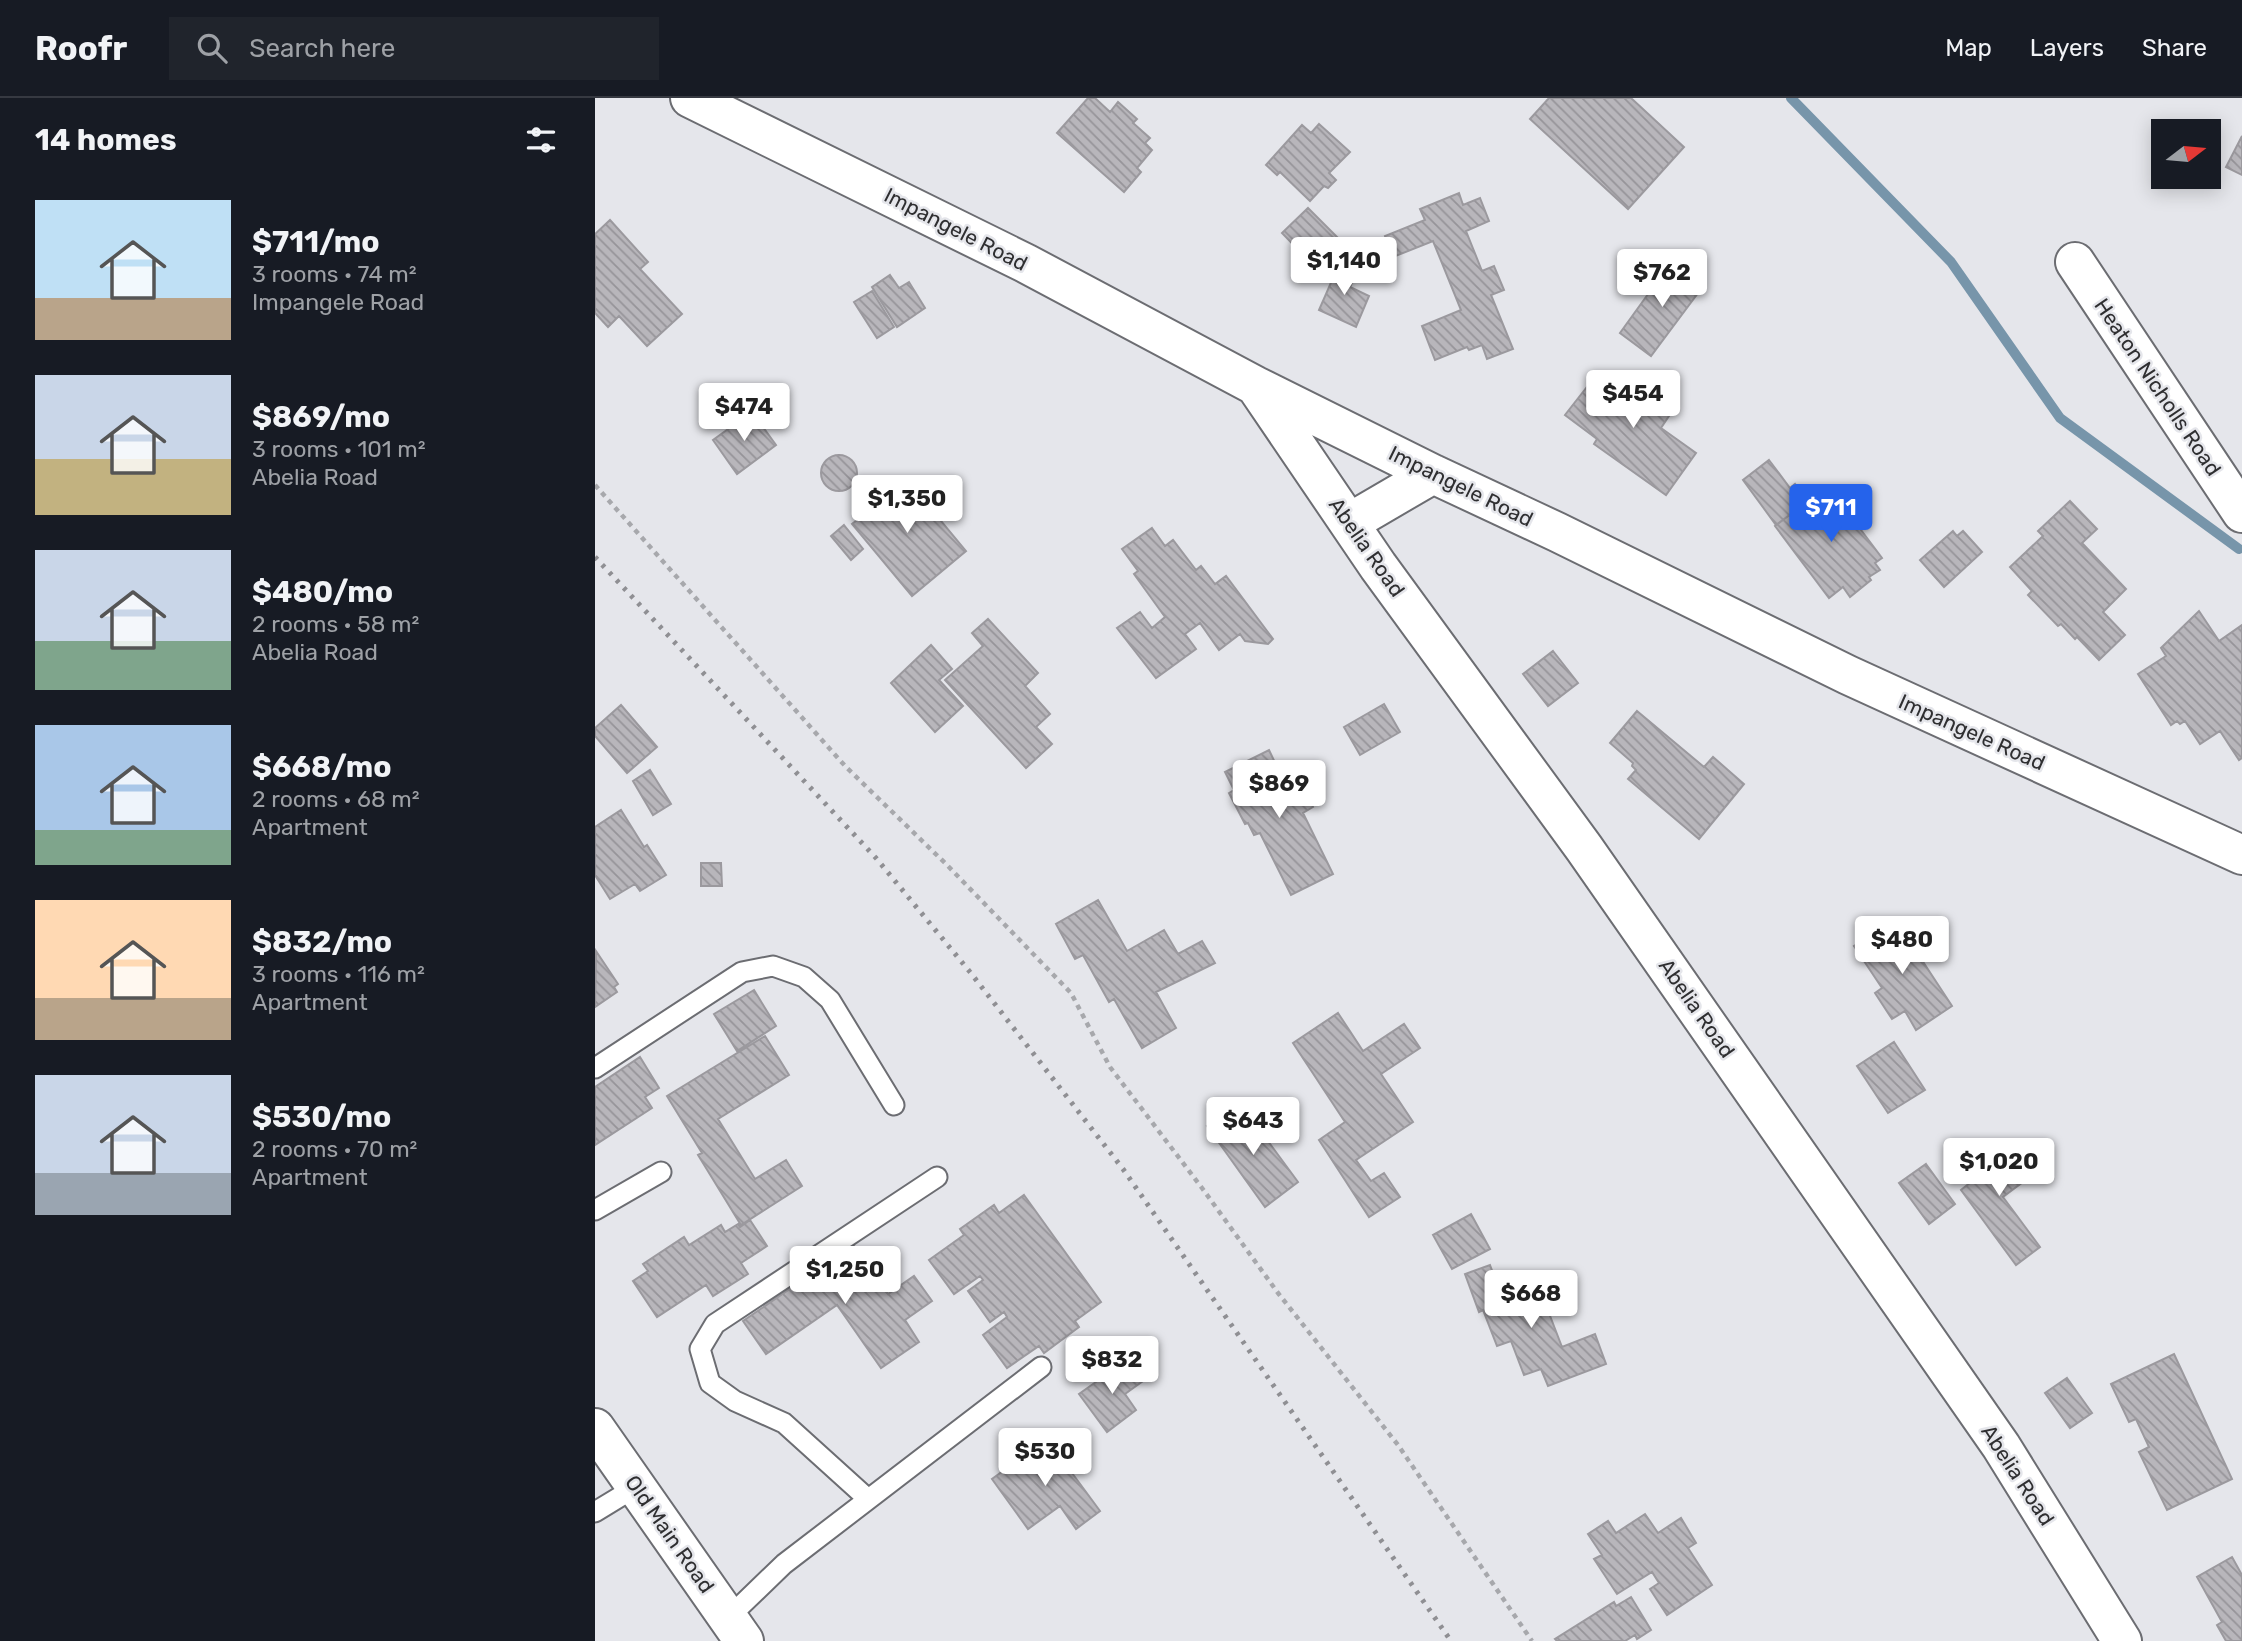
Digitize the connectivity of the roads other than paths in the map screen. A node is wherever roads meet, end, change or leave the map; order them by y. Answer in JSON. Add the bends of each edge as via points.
{"nodes":[{"id":1,"x":690,"y":98,"type":"edge"},
{"id":2,"x":2075,"y":262,"type":"dead end"},
{"id":3,"x":1256,"y":386,"type":"junction"},
{"id":4,"x":1433,"y":474,"type":"junction"},
{"id":5,"x":2242,"y":513,"type":"edge"},
{"id":6,"x":1349,"y":523,"type":"junction"},
{"id":7,"x":2242,"y":855,"type":"edge"},
{"id":8,"x":595,"y":1068,"type":"edge"},
{"id":9,"x":894,"y":1105,"type":"dead end"},
{"id":10,"x":661,"y":1172,"type":"dead end"},
{"id":11,"x":937,"y":1177,"type":"dead end"},
{"id":12,"x":595,"y":1210,"type":"edge"},
{"id":13,"x":1041,"y":1367,"type":"dead end"},
{"id":14,"x":595,"y":1428,"type":"edge"},
{"id":15,"x":636,"y":1487,"type":"junction"},
{"id":16,"x":867,"y":1499,"type":"junction"},
{"id":17,"x":595,"y":1512,"type":"edge"},
{"id":18,"x":736,"y":1630,"type":"edge"},
{"id":19,"x":2122,"y":1641,"type":"edge"}],
"edges":[{"from":1,"to":3,"type":"street","name":"Impangele Road","via":[[1025,263]]},
{"from":2,"to":5,"type":"street","name":"Heaton Nicholls Road"},
{"from":3,"to":4,"type":"street","name":"Impangele Road"},
{"from":3,"to":6,"type":"street","name":"Abelia Road"},
{"from":4,"to":6,"type":"street"},
{"from":4,"to":7,"type":"street","name":"Impangele Road","via":[[1854,678]]},
{"from":6,"to":19,"type":"street","name":"Abelia Road","via":[[1584,848],[1899,1298],[2001,1446]]},
{"from":8,"to":9,"type":"lane","via":[[741,972],[773,965],[804,977],[830,1000]]},
{"from":10,"to":12,"type":"lane"},
{"from":11,"to":16,"type":"lane","via":[[715,1324],[700,1349],[710,1383],[735,1401],[784,1423]]},
{"from":13,"to":16,"type":"lane"},
{"from":14,"to":15,"type":"street","name":"Old Main Road"},
{"from":15,"to":17,"type":"lane"},
{"from":15,"to":18,"type":"street","name":"Old Main Road"},
{"from":16,"to":18,"type":"lane","via":[[784,1564]]}]}
